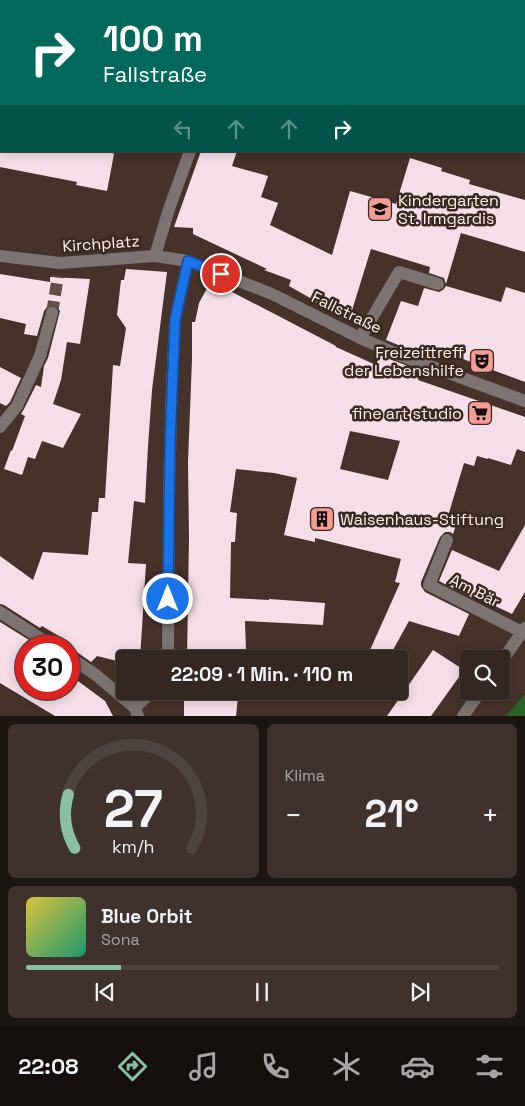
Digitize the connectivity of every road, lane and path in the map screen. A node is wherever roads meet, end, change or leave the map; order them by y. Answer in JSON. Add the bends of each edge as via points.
{"nodes":[{"id":1,"x":190,"y":152,"type":"edge"},
{"id":2,"x":0,"y":256,"type":"edge"},
{"id":3,"x":155,"y":256,"type":"junction"},
{"id":4,"x":188,"y":261,"type":"junction"},
{"id":5,"x":60,"y":262,"type":"junction"},
{"id":6,"x":58,"y":276,"type":"tunnel mouth"},
{"id":7,"x":438,"y":284,"type":"dead end"},
{"id":8,"x":52,"y":313,"type":"tunnel mouth"},
{"id":9,"x":360,"y":338,"type":"junction"},
{"id":10,"x":525,"y":401,"type":"edge"},
{"id":11,"x":0,"y":427,"type":"edge"},
{"id":12,"x":447,"y":540,"type":"dead end"},
{"id":13,"x":0,"y":612,"type":"edge"},
{"id":14,"x":524,"y":630,"type":"edge"},
{"id":15,"x":35,"y":635,"type":"edge"},
{"id":16,"x":168,"y":650,"type":"edge"},
{"id":17,"x":510,"y":650,"type":"edge"},
{"id":18,"x":80,"y":664,"type":"edge"},
{"id":19,"x":146,"y":700,"type":"edge"},
{"id":20,"x":475,"y":700,"type":"edge"},
{"id":21,"x":137,"y":712,"type":"edge"},
{"id":22,"x":463,"y":716,"type":"edge"}],
"edges":[{"from":1,"to":3,"type":"street","name":"Kirchplatz"},
{"from":2,"to":5,"type":"street","name":"Kirchplatz"},
{"from":3,"to":4,"type":"street","name":"Fallstraße"},
{"from":3,"to":5,"type":"street","name":"Kirchplatz"},
{"from":4,"to":9,"type":"street","name":"Fallstraße","via":[[272,294]]},
{"from":4,"to":16,"type":"street","via":[[175,320]]},
{"from":5,"to":6,"type":"street"},
{"from":7,"to":9,"type":"street","via":[[400,272]]},
{"from":8,"to":11,"type":"street","via":[[40,356],[17,406]]},
{"from":9,"to":10,"type":"street","name":"Fallstraße"},
{"from":12,"to":14,"type":"street","name":"Am Bär","via":[[429,584]]},
{"from":13,"to":15,"type":"street"},
{"from":14,"to":17,"type":"street","name":"Am Bär"},
{"from":18,"to":21,"type":"street"},
{"from":19,"to":21,"type":"street"},
{"from":20,"to":22,"type":"street"}]}
